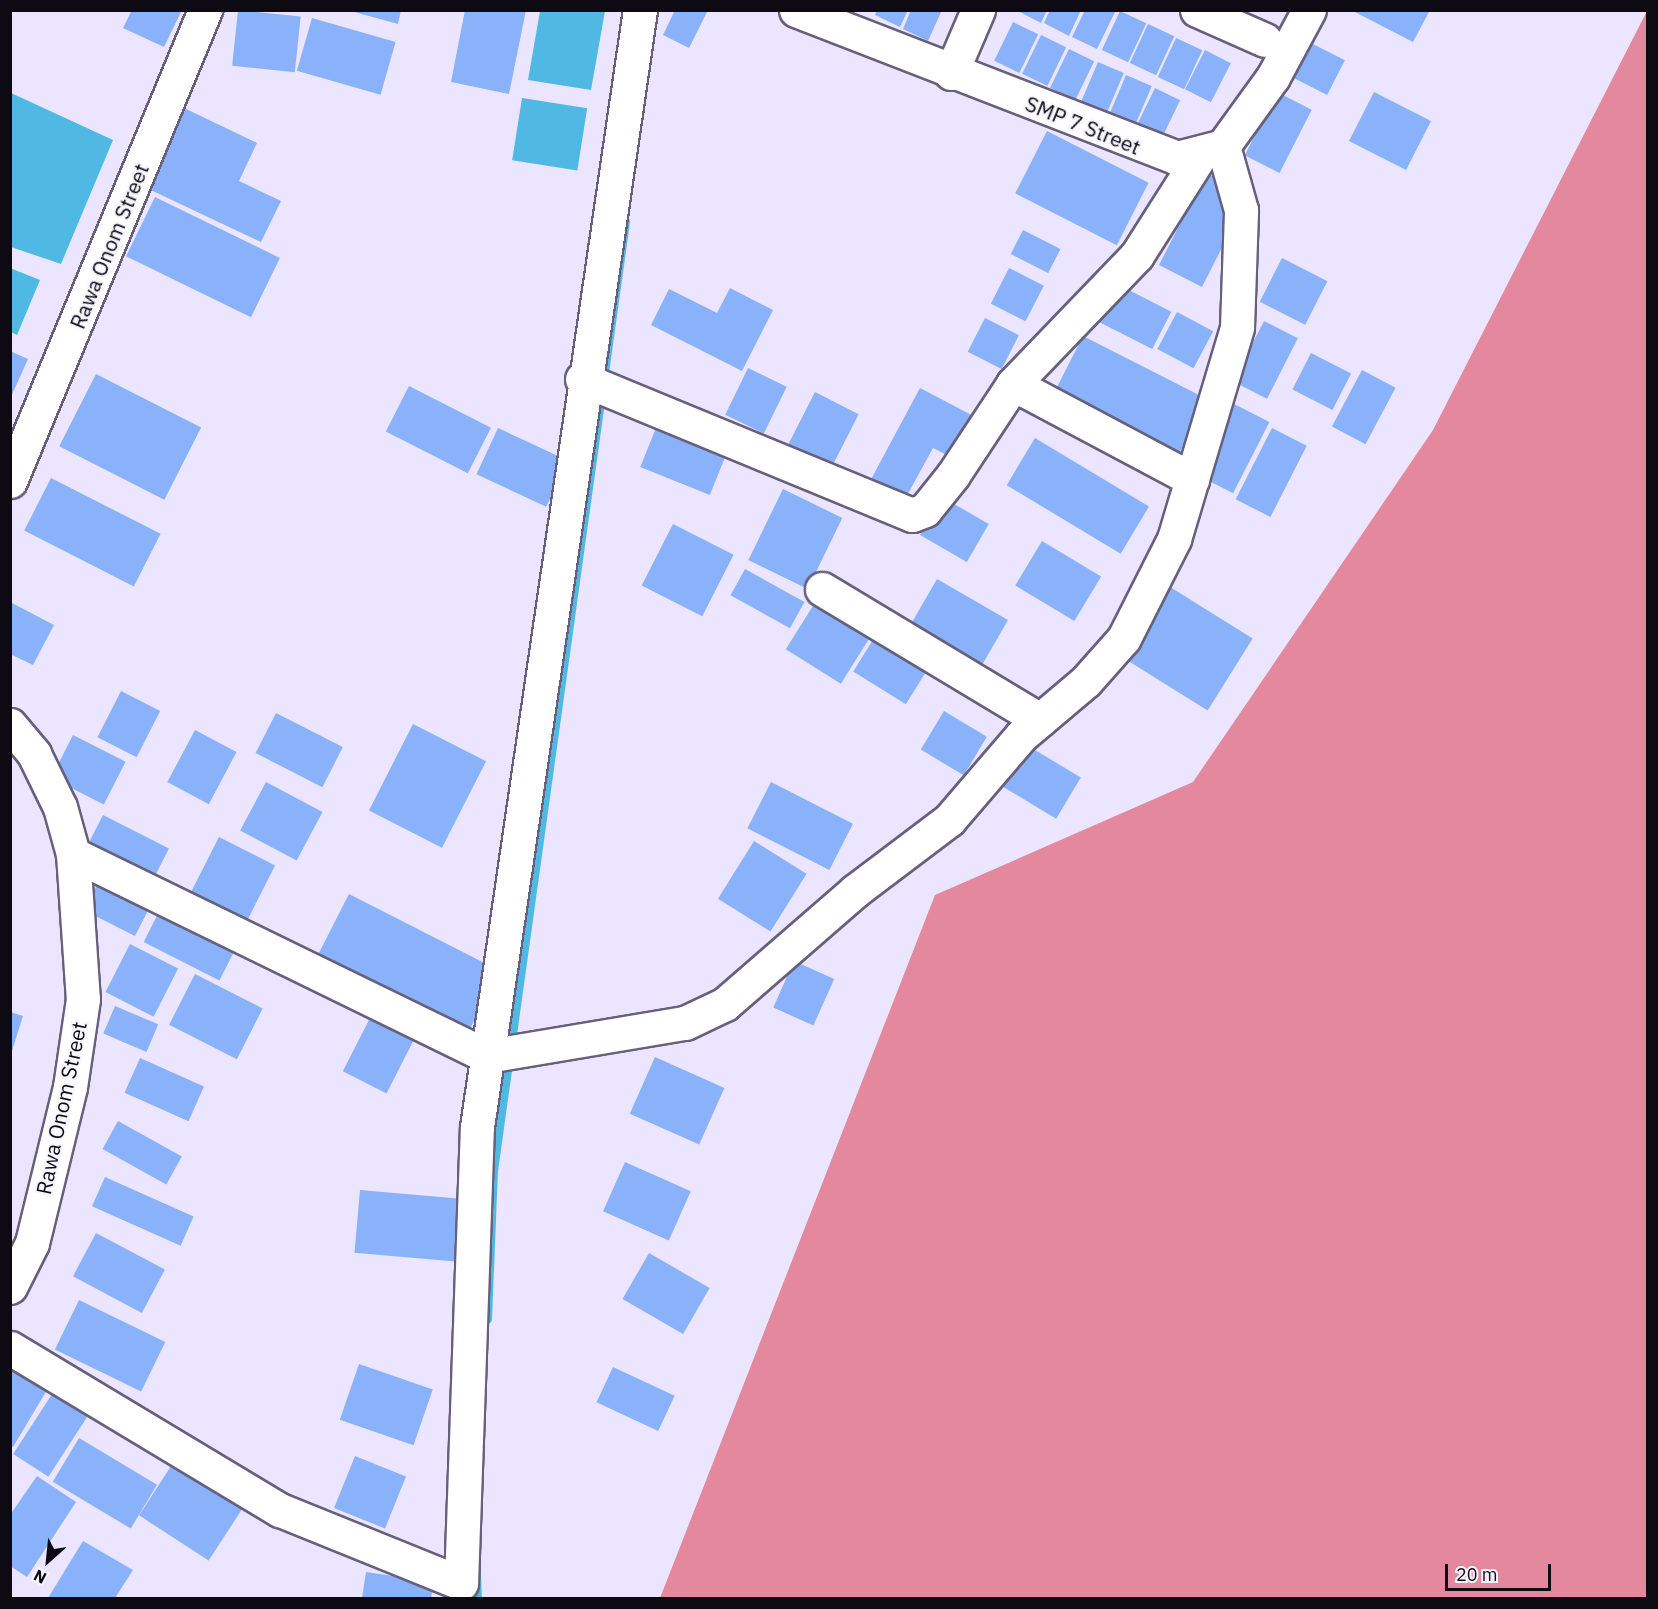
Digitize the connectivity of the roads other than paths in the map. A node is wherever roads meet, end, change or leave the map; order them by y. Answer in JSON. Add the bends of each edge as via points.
{"nodes":[{"id":1,"x":205,"y":10,"type":"edge"},
{"id":2,"x":640,"y":10,"type":"edge"},
{"id":3,"x":796,"y":10,"type":"edge"},
{"id":4,"x":978,"y":10,"type":"edge"},
{"id":5,"x":1197,"y":10,"type":"edge"},
{"id":6,"x":1309,"y":10,"type":"edge"},
{"id":7,"x":1265,"y":40,"type":"dead end"},
{"id":8,"x":951,"y":73,"type":"junction"},
{"id":9,"x":1212,"y":150,"type":"junction"},
{"id":10,"x":1013,"y":384,"type":"junction"},
{"id":11,"x":598,"y":385,"type":"junction"},
{"id":12,"x":1192,"y":479,"type":"junction"},
{"id":13,"x":10,"y":481,"type":"edge"},
{"id":14,"x":822,"y":589,"type":"dead end"},
{"id":15,"x":1040,"y":720,"type":"junction"},
{"id":16,"x":10,"y":725,"type":"edge"},
{"id":17,"x":73,"y":854,"type":"junction"},
{"id":18,"x":505,"y":1055,"type":"junction"},
{"id":19,"x":10,"y":1287,"type":"edge"},
{"id":20,"x":10,"y":1348,"type":"edge"},
{"id":21,"x":461,"y":1591,"type":"edge"}],
"edges":[{"from":1,"to":13,"type":"street","name":"Rawa Onom Street"},
{"from":2,"to":11,"type":"street"},
{"from":3,"to":8,"type":"street","name":"SMP 7 Street"},
{"from":4,"to":8,"type":"street"},
{"from":5,"to":7,"type":"street"},
{"from":6,"to":9,"type":"street","via":[[1273,77]]},
{"from":8,"to":9,"type":"street","name":"SMP 7 Street","via":[[1159,155]]},
{"from":9,"to":10,"type":"street","via":[[1137,255]]},
{"from":9,"to":12,"type":"street","via":[[1241,210],[1238,327]]},
{"from":10,"to":11,"type":"street","via":[[953,475],[925,510],[912,515]]},
{"from":10,"to":12,"type":"street"},
{"from":11,"to":18,"type":"street","via":[[559,592]]},
{"from":12,"to":15,"type":"street","via":[[1174,539],[1124,638]]},
{"from":14,"to":15,"type":"street"},
{"from":15,"to":18,"type":"street","via":[[949,820],[855,891],[724,1004],[685,1023]]},
{"from":16,"to":17,"type":"street","name":"Rawa Onom Street","via":[[34,754],[55,796]]},
{"from":17,"to":18,"type":"street"},
{"from":17,"to":19,"type":"street","name":"Rawa Onom Street","via":[[83,999],[70,1087],[32,1243]]},
{"from":18,"to":21,"type":"street","via":[[477,1127]]},
{"from":20,"to":21,"type":"street","via":[[280,1510]]}]}
